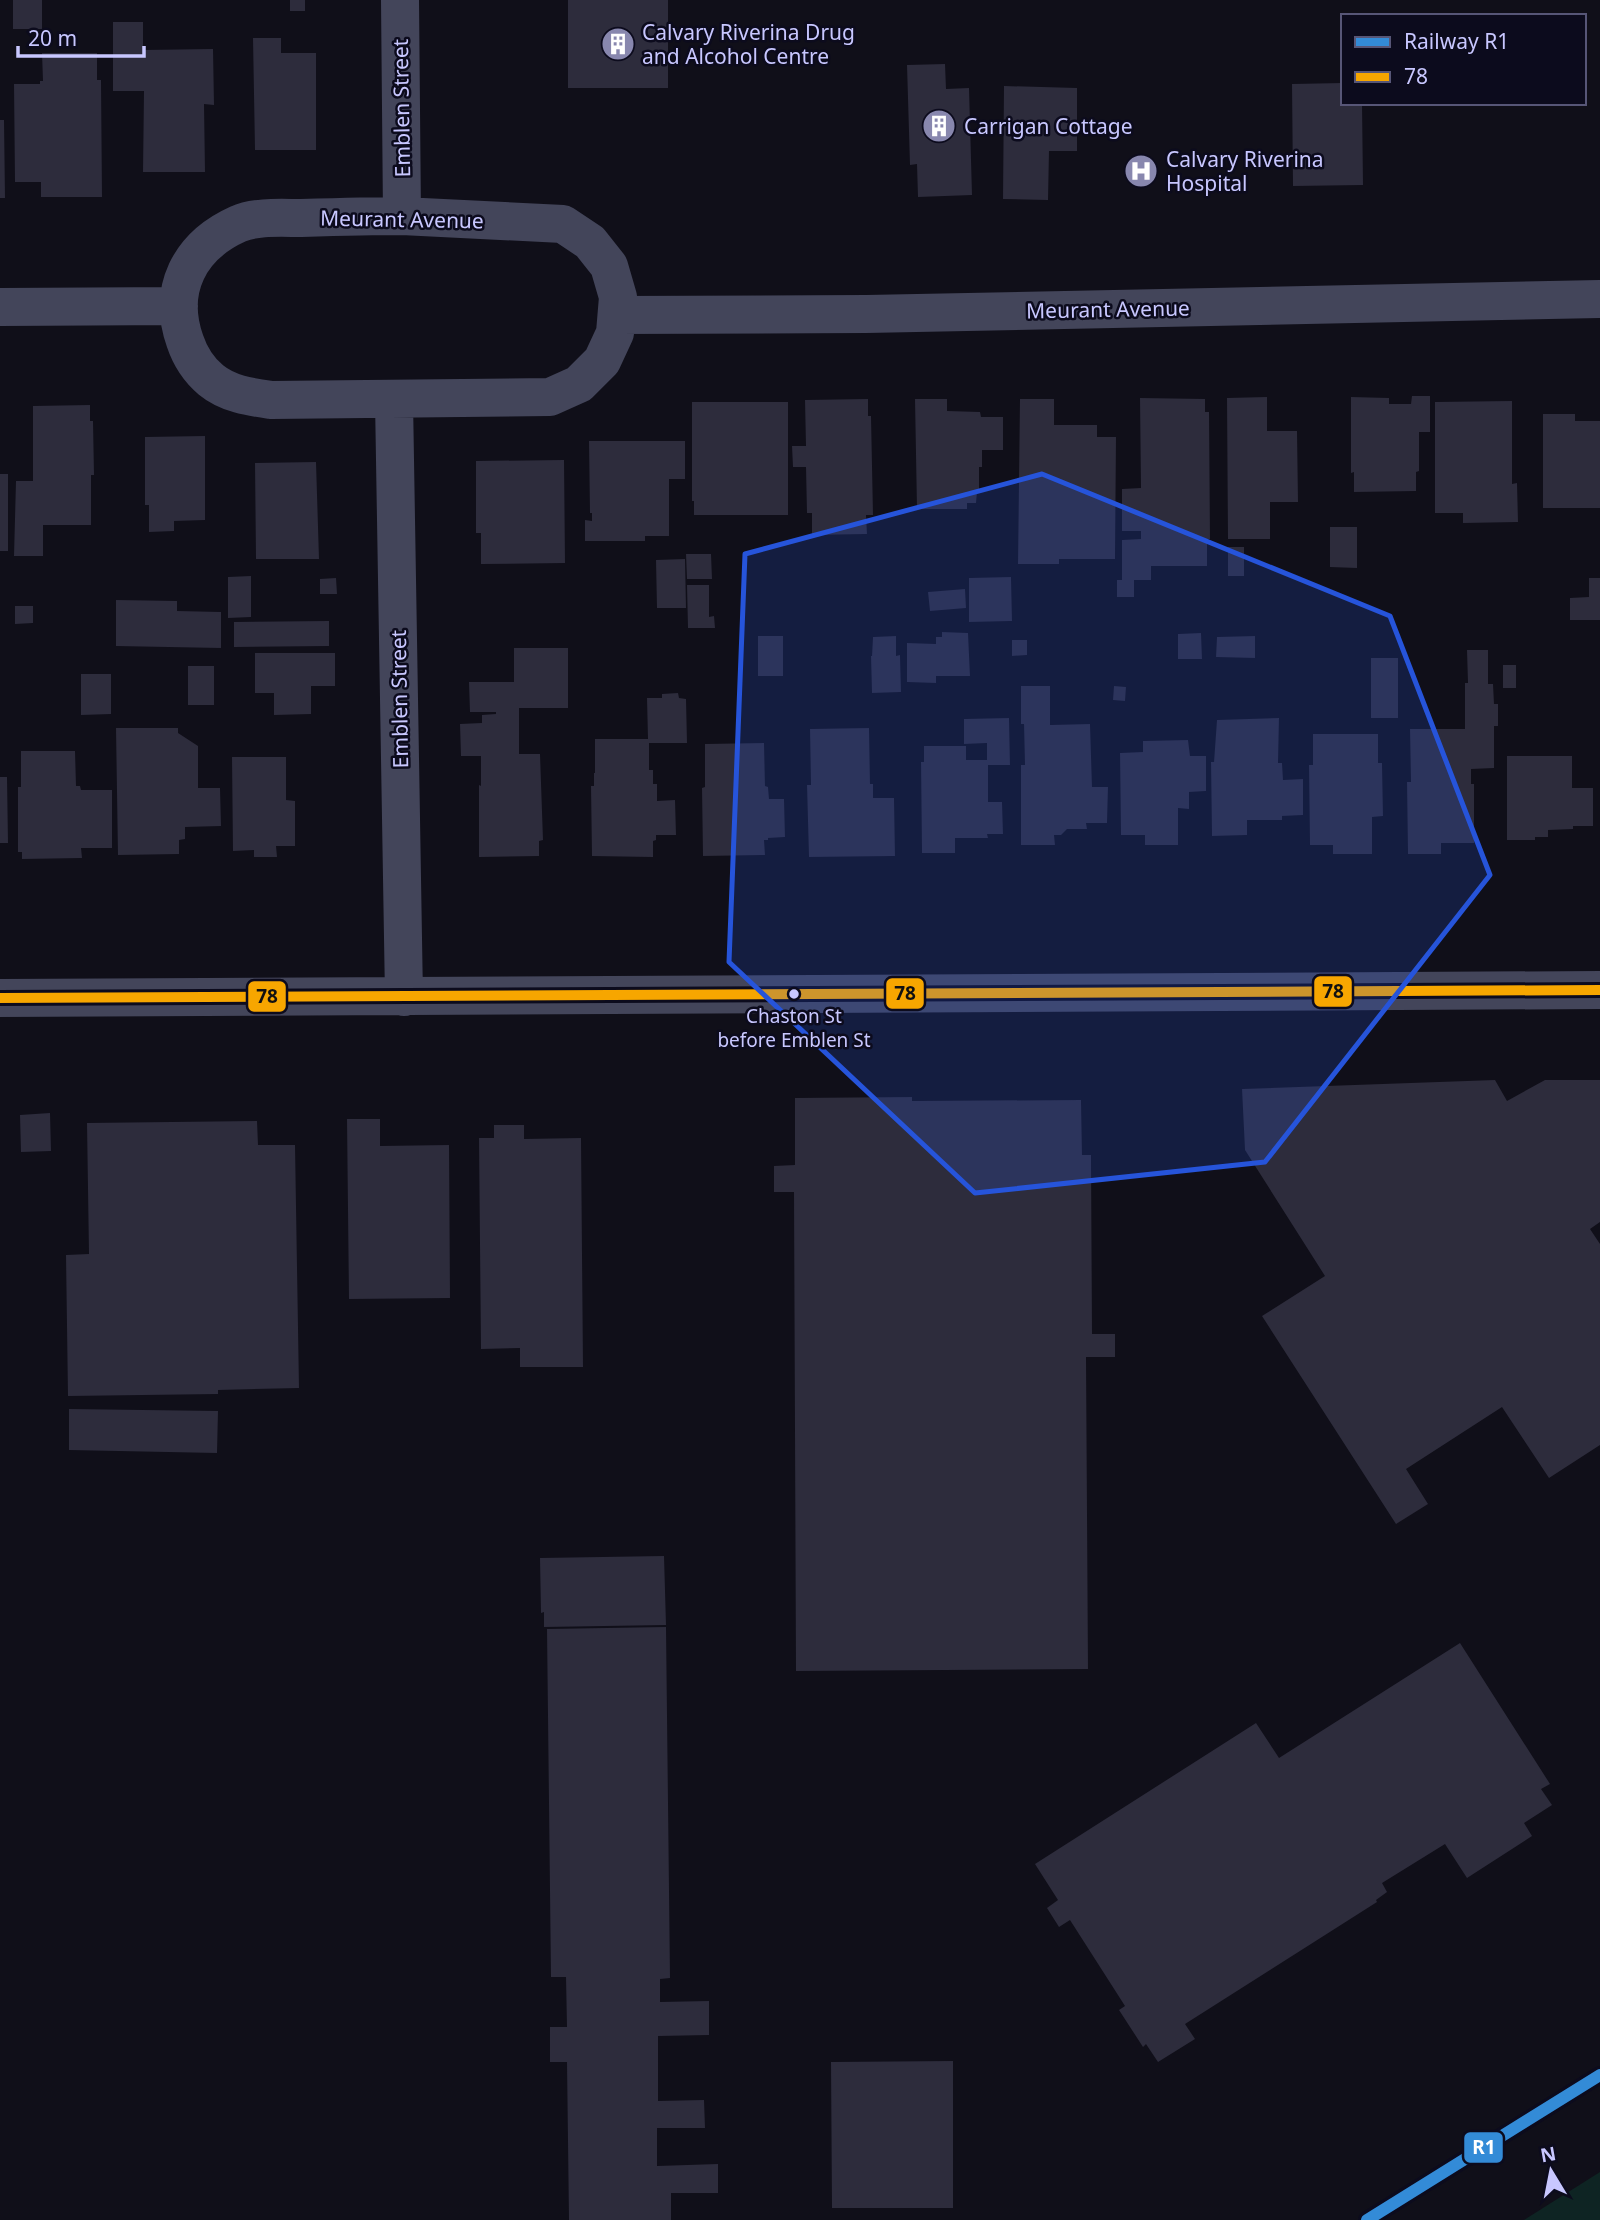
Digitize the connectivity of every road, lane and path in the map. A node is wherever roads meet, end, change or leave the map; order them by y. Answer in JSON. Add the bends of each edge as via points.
{"nodes":[{"id":1,"x":400,"y":0,"type":"edge"},
{"id":2,"x":402,"y":216,"type":"junction"},
{"id":3,"x":1600,"y":299,"type":"edge"},
{"id":4,"x":179,"y":306,"type":"junction"},
{"id":5,"x":0,"y":307,"type":"edge"},
{"id":6,"x":617,"y":315,"type":"junction"},
{"id":7,"x":394,"y":400,"type":"junction"},
{"id":8,"x":1600,"y":990,"type":"edge"},
{"id":9,"x":404,"y":997,"type":"junction"},
{"id":10,"x":0,"y":998,"type":"edge"}],
"edges":[{"from":1,"to":2,"type":"street","name":"Emblen Street"},
{"from":2,"to":4,"type":"street","name":"Meurant Avenue","via":[[241,222],[213,237],[191,261],[179,290]]},
{"from":2,"to":6,"type":"street","name":"Meurant Avenue","via":[[563,224],[590,242],[609,267],[618,297]]},
{"from":3,"to":6,"type":"street","name":"Meurant Avenue"},
{"from":4,"to":5,"type":"street"},
{"from":4,"to":7,"type":"street","name":"Meurant Avenue","via":[[178,322],[190,356],[211,380],[239,395],[271,400]]},
{"from":6,"to":7,"type":"street","name":"Meurant Avenue","via":[[602,361],[579,384],[550,397]]},
{"from":7,"to":9,"type":"street","name":"Emblen Street"},
{"from":8,"to":9,"type":"street"},
{"from":9,"to":10,"type":"street"}]}
